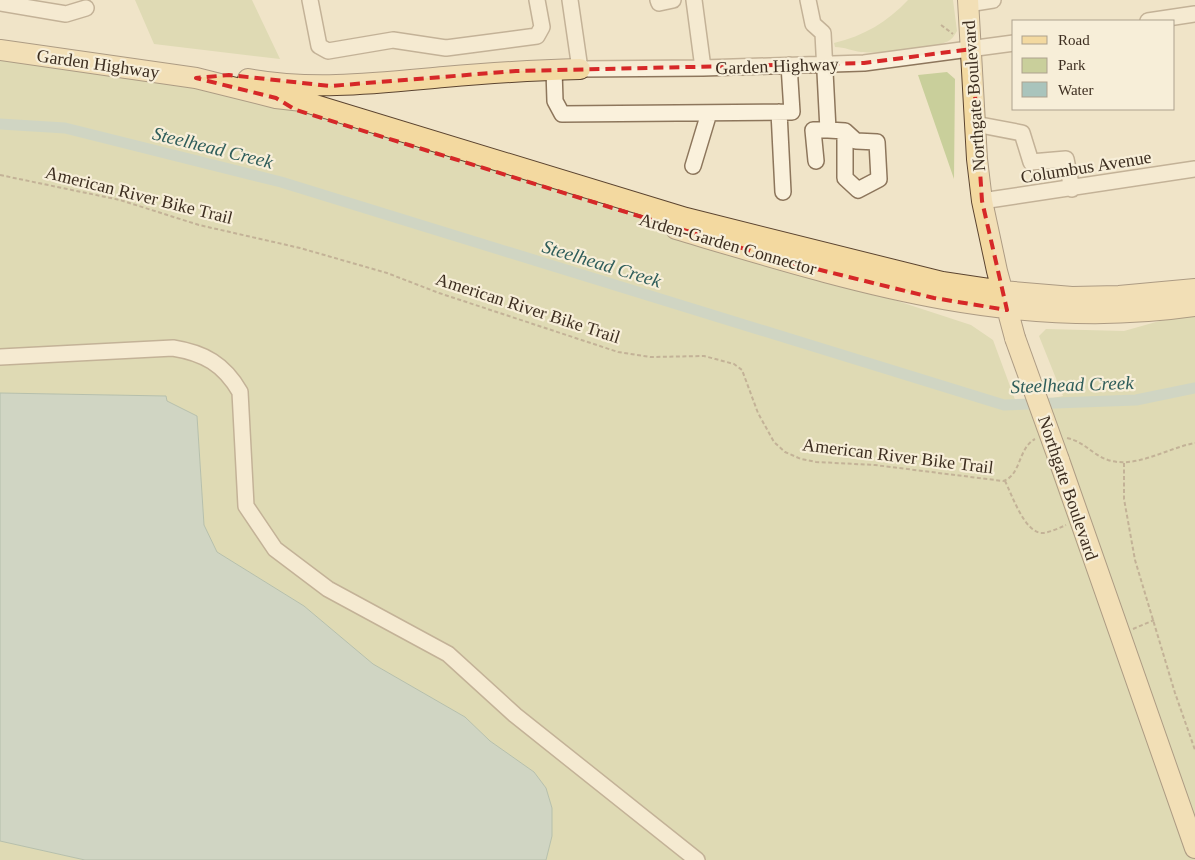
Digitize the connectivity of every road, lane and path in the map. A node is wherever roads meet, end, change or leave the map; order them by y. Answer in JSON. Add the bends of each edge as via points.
{"nodes":[{"id":1,"x":310,"y":0,"type":"edge"},
{"id":2,"x":537,"y":0,"type":"edge"},
{"id":3,"x":570,"y":0,"type":"edge"},
{"id":4,"x":658,"y":0,"type":"edge"},
{"id":5,"x":673,"y":0,"type":"edge"},
{"id":6,"x":694,"y":0,"type":"edge"},
{"id":7,"x":808,"y":0,"type":"edge"},
{"id":8,"x":993,"y":0,"type":"edge"},
{"id":9,"x":968,"y":2,"type":"edge"},
{"id":10,"x":0,"y":3,"type":"edge"},
{"id":11,"x":32,"y":4,"type":"edge"},
{"id":12,"x":86,"y":8,"type":"dead end"},
{"id":13,"x":1195,"y":14,"type":"edge"},
{"id":14,"x":1155,"y":20,"type":"edge"},
{"id":15,"x":940,"y":25,"type":"dead end"},
{"id":16,"x":953,"y":34,"type":"dead end"},
{"id":17,"x":1012,"y":43,"type":"edge"},
{"id":18,"x":0,"y":50,"type":"edge"},
{"id":19,"x":972,"y":50,"type":"junction"},
{"id":20,"x":826,"y":64,"type":"junction"},
{"id":21,"x":789,"y":65,"type":"junction"},
{"id":22,"x":703,"y":68,"type":"junction"},
{"id":23,"x":554,"y":70,"type":"junction"},
{"id":24,"x":580,"y":70,"type":"junction"},
{"id":25,"x":196,"y":78,"type":"junction"},
{"id":26,"x":779,"y":112,"type":"junction"},
{"id":27,"x":709,"y":113,"type":"junction"},
{"id":28,"x":975,"y":124,"type":"junction"},
{"id":29,"x":828,"y":130,"type":"junction"},
{"id":30,"x":844,"y":131,"type":"dead end"},
{"id":31,"x":816,"y":161,"type":"dead end"},
{"id":32,"x":693,"y":166,"type":"dead end"},
{"id":33,"x":1195,"y":169,"type":"edge"},
{"id":34,"x":0,"y":176,"type":"edge"},
{"id":35,"x":1072,"y":188,"type":"junction"},
{"id":36,"x":783,"y":192,"type":"dead end"},
{"id":37,"x":982,"y":201,"type":"junction"},
{"id":38,"x":1195,"y":289,"type":"edge"},
{"id":39,"x":1005,"y":300,"type":"junction"},
{"id":40,"x":1195,"y":306,"type":"edge"},
{"id":41,"x":0,"y":357,"type":"edge"},
{"id":42,"x":1060,"y":437,"type":"dead end"},
{"id":43,"x":1038,"y":438,"type":"dead end"},
{"id":44,"x":1195,"y":443,"type":"edge"},
{"id":45,"x":1124,"y":462,"type":"junction"},
{"id":46,"x":1005,"y":481,"type":"junction"},
{"id":47,"x":1078,"y":520,"type":"junction"},
{"id":48,"x":1154,"y":620,"type":"junction"},
{"id":49,"x":1119,"y":635,"type":"junction"},
{"id":50,"x":1195,"y":750,"type":"edge"},
{"id":51,"x":1195,"y":848,"type":"edge"},
{"id":52,"x":697,"y":860,"type":"edge"}],
"edges":[{"from":1,"to":2,"type":"street","via":[[319,46],[328,52],[393,40],[446,48],[537,36],[542,27]]},
{"from":3,"to":24,"type":"street"},
{"from":4,"to":5,"type":"street"},
{"from":6,"to":22,"type":"street"},
{"from":7,"to":20,"type":"street","via":[[813,24],[824,33]]},
{"from":8,"to":9,"type":"street"},
{"from":9,"to":19,"type":"main road","name":"Northgate Boulevard"},
{"from":10,"to":11,"type":"street"},
{"from":11,"to":12,"type":"street","via":[[66,14]]},
{"from":13,"to":14,"type":"street"},
{"from":15,"to":16,"type":"path"},
{"from":17,"to":19,"type":"street","name":"Garden Highway"},
{"from":18,"to":25,"type":"main road","name":"Garden Highway"},
{"from":19,"to":20,"type":"street","name":"Garden Highway","via":[[864,63]]},
{"from":19,"to":28,"type":"main road","name":"Northgate Boulevard"},
{"from":20,"to":21,"type":"street","name":"Garden Highway"},
{"from":20,"to":29,"type":"street"},
{"from":21,"to":22,"type":"street","name":"Garden Highway"},
{"from":21,"to":26,"type":"street","via":[[792,112]]},
{"from":22,"to":24,"type":"street","name":"Garden Highway"},
{"from":23,"to":24,"type":"main road"},
{"from":23,"to":25,"type":"main road","via":[[330,86],[284,84],[229,75]]},
{"from":23,"to":27,"type":"street","via":[[555,101],[562,114]]},
{"from":25,"to":39,"type":"main road","name":"Arden-Garden Connector","via":[[276,98],[302,101],[686,218]]},
{"from":26,"to":27,"type":"street"},
{"from":26,"to":36,"type":"street"},
{"from":27,"to":32,"type":"street"},
{"from":28,"to":35,"type":"street","via":[[1022,133],[1031,162],[1066,159]]},
{"from":28,"to":37,"type":"main road","name":"Northgate Boulevard"},
{"from":29,"to":30,"type":"street"},
{"from":29,"to":31,"type":"street","via":[[813,130]]},
{"from":33,"to":35,"type":"street","name":"Columbus Avenue"},
{"from":34,"to":46,"type":"path","name":"American River Bike Trail","via":[[120,200],[199,225],[379,270],[618,352],[650,357],[704,356],[726,361],[742,370],[758,413],[774,442],[784,452],[801,459]]},
{"from":35,"to":37,"type":"street","name":"Columbus Avenue"},
{"from":37,"to":39,"type":"main road","name":"Northgate Boulevard"},
{"from":38,"to":39,"type":"main road","name":"Arden-Garden Connector","via":[[1155,294]]},
{"from":39,"to":40,"type":"main road","name":"Arden-Garden Connector","via":[[1084,314],[1154,312]]},
{"from":39,"to":47,"type":"main road","name":"Northgate Boulevard","bridge":true},
{"from":41,"to":52,"type":"street","via":[[173,348],[196,352],[212,361],[232,378],[240,392],[246,506],[275,549],[328,589],[448,654],[515,715]]},
{"from":42,"to":45,"type":"path","via":[[1081,442],[1107,460]]},
{"from":43,"to":46,"type":"path","name":"American River Bike Trail","via":[[1026,446],[1012,477]]},
{"from":44,"to":45,"type":"path"},
{"from":45,"to":48,"type":"path","via":[[1124,500],[1134,551]]},
{"from":46,"to":47,"type":"path","name":"American River Bike Trail","via":[[1024,520],[1035,532],[1049,532]]},
{"from":47,"to":49,"type":"main road","name":"Northgate Boulevard"},
{"from":48,"to":49,"type":"path"},
{"from":48,"to":50,"type":"path"},
{"from":49,"to":51,"type":"main road","name":"Northgate Boulevard"}]}
